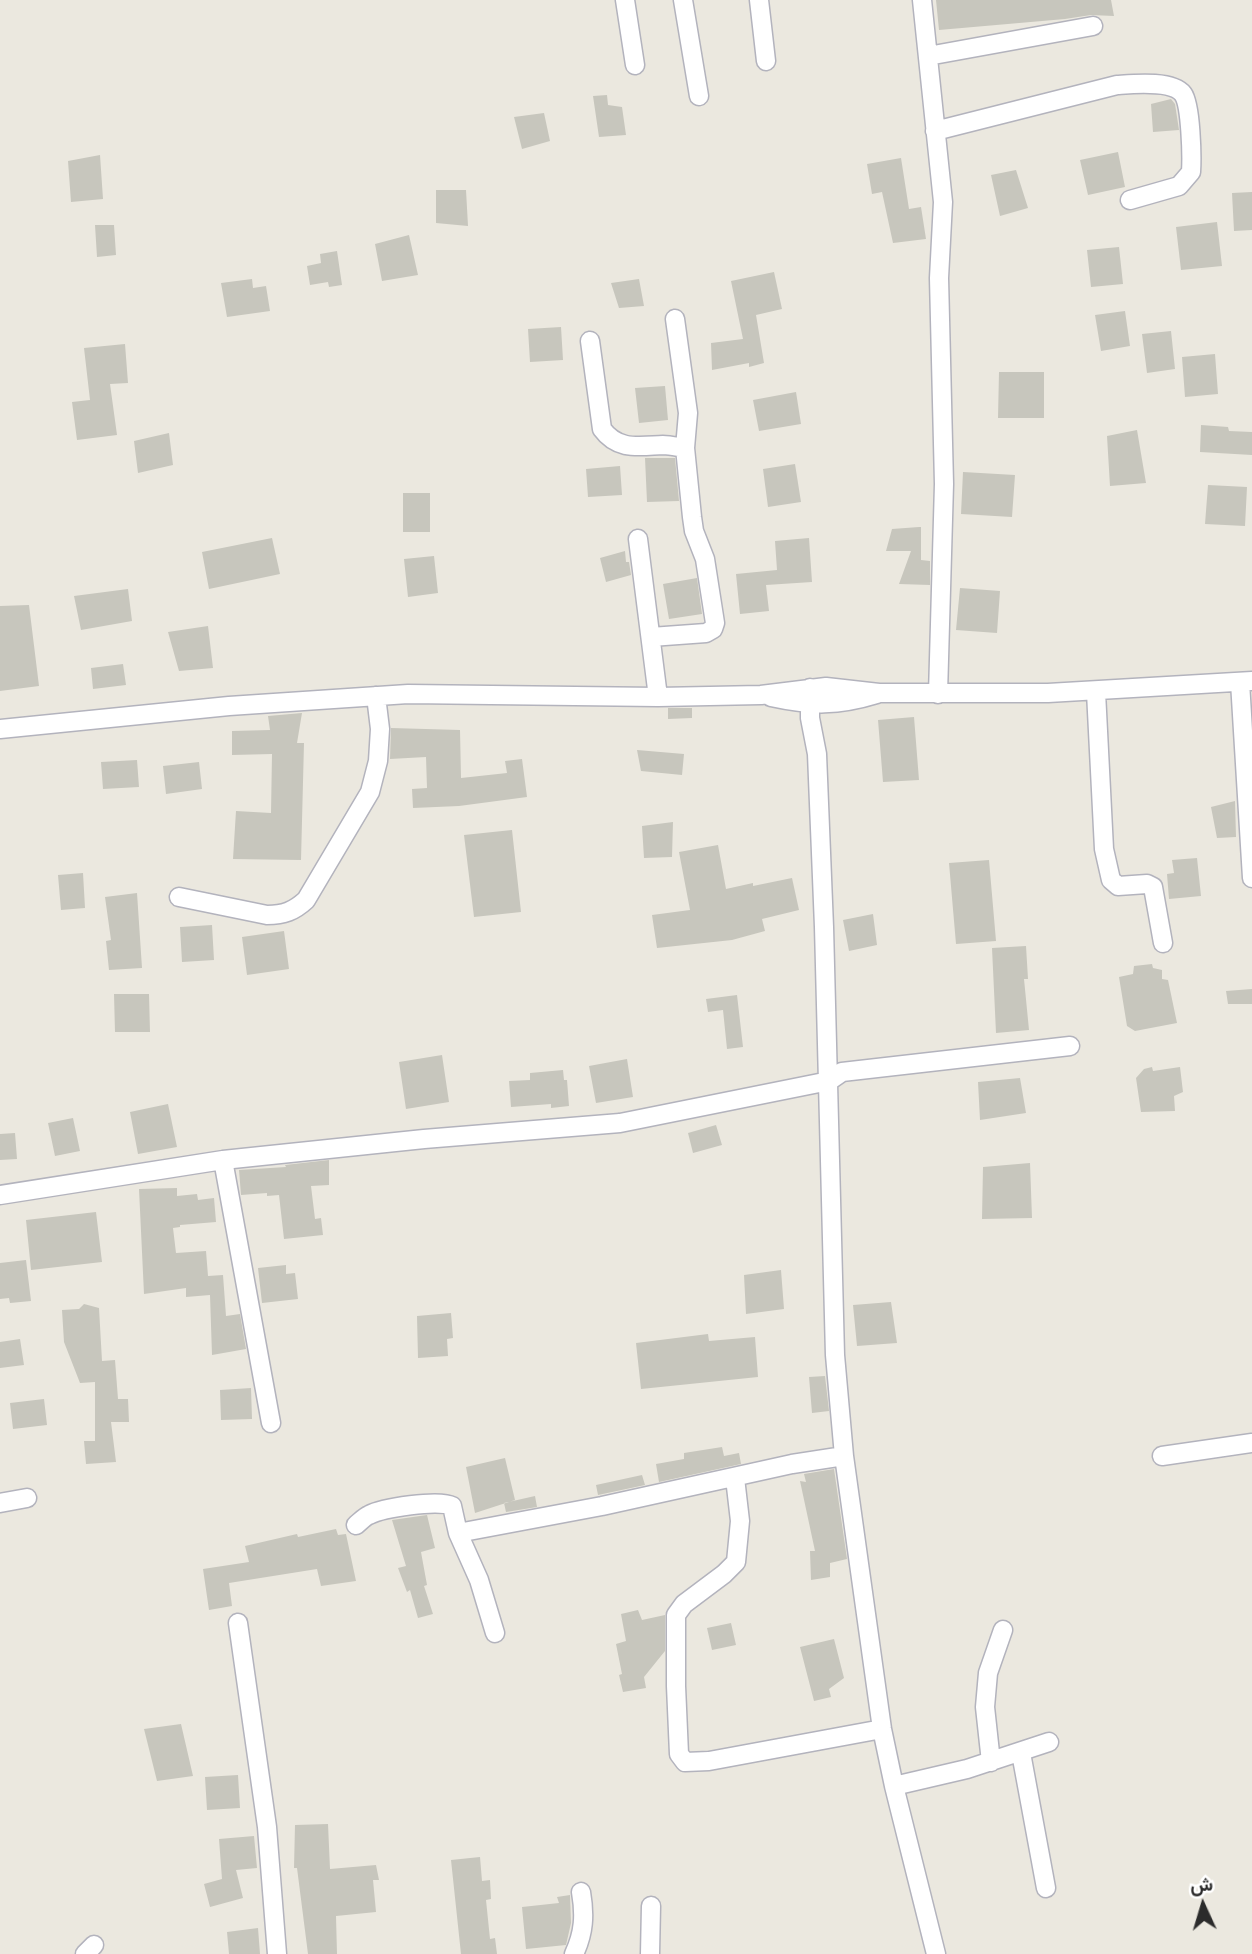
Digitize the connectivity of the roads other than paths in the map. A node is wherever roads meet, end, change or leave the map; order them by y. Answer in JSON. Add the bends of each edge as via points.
{"nodes":[{"id":1,"x":625,"y":0,"type":"edge"},
{"id":2,"x":683,"y":0,"type":"edge"},
{"id":3,"x":759,"y":0,"type":"edge"},
{"id":4,"x":922,"y":0,"type":"edge"},
{"id":5,"x":1093,"y":26,"type":"dead end"},
{"id":6,"x":928,"y":56,"type":"junction"},
{"id":7,"x":766,"y":61,"type":"dead end"},
{"id":8,"x":635,"y":65,"type":"dead end"},
{"id":9,"x":699,"y":96,"type":"dead end"},
{"id":10,"x":935,"y":131,"type":"junction"},
{"id":11,"x":1130,"y":200,"type":"dead end"},
{"id":12,"x":675,"y":319,"type":"dead end"},
{"id":13,"x":590,"y":341,"type":"dead end"},
{"id":14,"x":685,"y":448,"type":"junction"},
{"id":15,"x":638,"y":539,"type":"dead end"},
{"id":16,"x":652,"y":637,"type":"junction"},
{"id":17,"x":1246,"y":682,"type":"edge"},
{"id":18,"x":1096,"y":692,"type":"junction"},
{"id":19,"x":937,"y":694,"type":"junction"},
{"id":20,"x":376,"y":696,"type":"junction"},
{"id":21,"x":818,"y":696,"type":"junction"},
{"id":22,"x":658,"y":697,"type":"junction"},
{"id":23,"x":0,"y":729,"type":"edge"},
{"id":24,"x":1252,"y":878,"type":"edge"},
{"id":25,"x":179,"y":897,"type":"dead end"},
{"id":26,"x":1163,"y":943,"type":"dead end"},
{"id":27,"x":1070,"y":1046,"type":"dead end"},
{"id":28,"x":829,"y":1081,"type":"junction"},
{"id":29,"x":223,"y":1160,"type":"junction"},
{"id":30,"x":0,"y":1195,"type":"edge"},
{"id":31,"x":271,"y":1423,"type":"dead end"},
{"id":32,"x":1252,"y":1443,"type":"edge"},
{"id":33,"x":844,"y":1456,"type":"junction"},
{"id":34,"x":1162,"y":1456,"type":"dead end"},
{"id":35,"x":735,"y":1478,"type":"junction"},
{"id":36,"x":27,"y":1498,"type":"dead end"},
{"id":37,"x":0,"y":1503,"type":"edge"},
{"id":38,"x":356,"y":1525,"type":"dead end"},
{"id":39,"x":458,"y":1533,"type":"junction"},
{"id":40,"x":238,"y":1623,"type":"dead end"},
{"id":41,"x":1003,"y":1630,"type":"dead end"},
{"id":42,"x":495,"y":1633,"type":"dead end"},
{"id":43,"x":882,"y":1729,"type":"junction"},
{"id":44,"x":1049,"y":1742,"type":"dead end"},
{"id":45,"x":1021,"y":1753,"type":"junction"},
{"id":46,"x":991,"y":1762,"type":"junction"},
{"id":47,"x":894,"y":1786,"type":"junction"},
{"id":48,"x":1046,"y":1888,"type":"dead end"},
{"id":49,"x":581,"y":1892,"type":"dead end"},
{"id":50,"x":651,"y":1906,"type":"dead end"},
{"id":51,"x":277,"y":1954,"type":"edge"},
{"id":52,"x":574,"y":1954,"type":"edge"},
{"id":53,"x":650,"y":1954,"type":"edge"},
{"id":54,"x":936,"y":1954,"type":"edge"}],
"edges":[{"from":1,"to":8,"type":"street"},
{"from":2,"to":9,"type":"street"},
{"from":3,"to":7,"type":"street"},
{"from":4,"to":6,"type":"street"},
{"from":5,"to":6,"type":"street"},
{"from":6,"to":10,"type":"street"},
{"from":10,"to":11,"type":"street","via":[[1117,85],[1173,88],[1186,101],[1191,172],[1179,186]]},
{"from":10,"to":19,"type":"street","via":[[943,202],[939,278],[944,484]]},
{"from":12,"to":14,"type":"street","via":[[688,413]]},
{"from":13,"to":14,"type":"street","via":[[602,429],[609,439],[623,446]]},
{"from":14,"to":16,"type":"street","via":[[694,531],[705,559],[715,623],[706,633]]},
{"from":15,"to":16,"type":"street"},
{"from":16,"to":22,"type":"street"},
{"from":17,"to":18,"type":"street"},
{"from":17,"to":24,"type":"street"},
{"from":18,"to":19,"type":"street"},
{"from":18,"to":26,"type":"street","via":[[1107,871],[1118,886],[1153,887]]},
{"from":19,"to":21,"type":"street","via":[[880,693],[852,702]]},
{"from":20,"to":22,"type":"street"},
{"from":20,"to":23,"type":"street"},
{"from":20,"to":25,"type":"street","via":[[380,729],[370,792],[306,900],[295,910],[267,915]]},
{"from":21,"to":22,"type":"street"},
{"from":21,"to":28,"type":"street"},
{"from":27,"to":28,"type":"street","via":[[842,1072]]},
{"from":28,"to":29,"type":"street","via":[[620,1123]]},
{"from":28,"to":33,"type":"street","via":[[835,1355]]},
{"from":29,"to":30,"type":"street"},
{"from":29,"to":31,"type":"street"},
{"from":32,"to":34,"type":"street"},
{"from":33,"to":35,"type":"street"},
{"from":33,"to":43,"type":"street"},
{"from":35,"to":39,"type":"street"},
{"from":35,"to":43,"type":"street","via":[[740,1512],[736,1562],[676,1615],[679,1754],[685,1762],[709,1761]]},
{"from":36,"to":37,"type":"street"},
{"from":38,"to":39,"type":"street","via":[[371,1514],[446,1503],[452,1506]]},
{"from":39,"to":42,"type":"street"},
{"from":40,"to":51,"type":"street","via":[[267,1827]]},
{"from":41,"to":46,"type":"street","via":[[988,1673],[985,1707]]},
{"from":43,"to":47,"type":"street"},
{"from":44,"to":45,"type":"street"},
{"from":45,"to":46,"type":"street"},
{"from":45,"to":48,"type":"street"},
{"from":46,"to":47,"type":"street"},
{"from":47,"to":54,"type":"street"},
{"from":49,"to":52,"type":"street","via":[[585,1914]]},
{"from":50,"to":53,"type":"street"}]}
